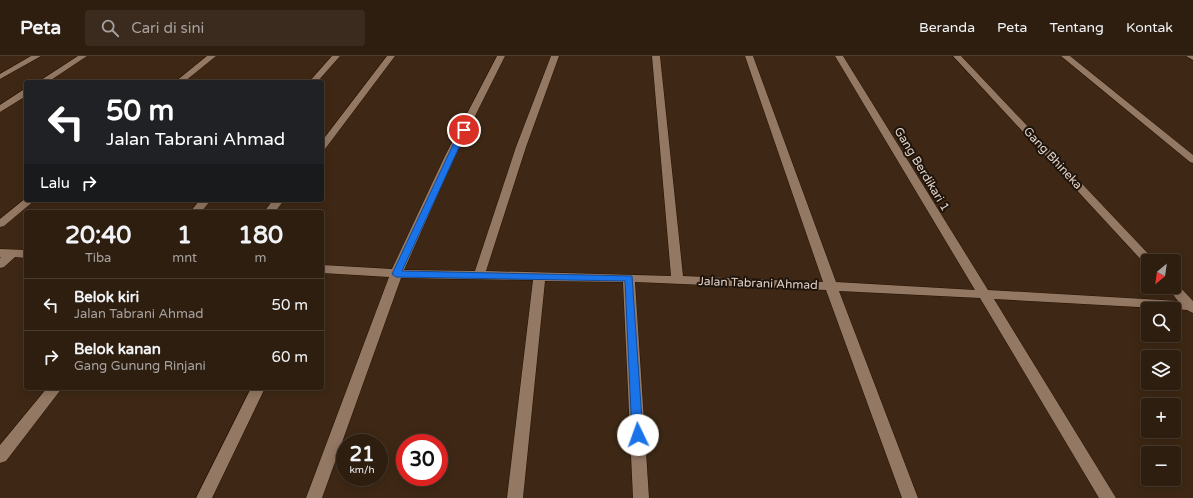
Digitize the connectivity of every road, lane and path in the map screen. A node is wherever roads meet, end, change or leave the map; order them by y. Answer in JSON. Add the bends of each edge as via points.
{"nodes":[{"id":1,"x":37,"y":56,"type":"edge"},
{"id":2,"x":83,"y":56,"type":"edge"},
{"id":3,"x":212,"y":56,"type":"edge"},
{"id":4,"x":336,"y":56,"type":"edge"},
{"id":5,"x":391,"y":56,"type":"edge"},
{"id":6,"x":501,"y":56,"type":"edge"},
{"id":7,"x":555,"y":56,"type":"edge"},
{"id":8,"x":656,"y":56,"type":"edge"},
{"id":9,"x":749,"y":56,"type":"edge"},
{"id":10,"x":839,"y":56,"type":"edge"},
{"id":11,"x":957,"y":56,"type":"edge"},
{"id":12,"x":1065,"y":56,"type":"edge"},
{"id":13,"x":1190,"y":56,"type":"edge"},
{"id":14,"x":1193,"y":58,"type":"edge"},
{"id":15,"x":0,"y":77,"type":"edge"},
{"id":16,"x":45,"y":80,"type":"edge"},
{"id":17,"x":182,"y":80,"type":"edge"},
{"id":18,"x":315,"y":80,"type":"edge"},
{"id":19,"x":24,"y":93,"type":"edge"},
{"id":20,"x":0,"y":109,"type":"edge"},
{"id":21,"x":324,"y":144,"type":"edge"},
{"id":22,"x":1193,"y":160,"type":"edge"},
{"id":23,"x":28,"y":202,"type":"edge"},
{"id":24,"x":204,"y":202,"type":"edge"},
{"id":25,"x":197,"y":210,"type":"edge"},
{"id":26,"x":0,"y":224,"type":"edge"},
{"id":27,"x":6,"y":253,"type":"edge"},
{"id":28,"x":24,"y":254,"type":"edge"},
{"id":29,"x":1142,"y":254,"type":"edge"},
{"id":30,"x":0,"y":264,"type":"edge"},
{"id":31,"x":324,"y":269,"type":"edge"},
{"id":32,"x":396,"y":274,"type":"junction"},
{"id":33,"x":479,"y":276,"type":"junction"},
{"id":34,"x":539,"y":276,"type":"junction"},
{"id":35,"x":629,"y":278,"type":"junction"},
{"id":36,"x":677,"y":280,"type":"junction"},
{"id":37,"x":831,"y":286,"type":"junction"},
{"id":38,"x":1180,"y":294,"type":"edge"},
{"id":39,"x":984,"y":295,"type":"junction"},
{"id":40,"x":1192,"y":307,"type":"edge"},
{"id":41,"x":53,"y":390,"type":"edge"},
{"id":42,"x":257,"y":390,"type":"edge"},
{"id":43,"x":0,"y":456,"type":"edge"},
{"id":44,"x":204,"y":498,"type":"edge"},
{"id":45,"x":314,"y":498,"type":"edge"},
{"id":46,"x":515,"y":498,"type":"edge"},
{"id":47,"x":641,"y":498,"type":"edge"},
{"id":48,"x":910,"y":498,"type":"edge"},
{"id":49,"x":1108,"y":498,"type":"edge"}],
"edges":[{"from":1,"to":15,"type":"street"},
{"from":2,"to":16,"type":"street"},
{"from":3,"to":17,"type":"street"},
{"from":4,"to":18,"type":"street"},
{"from":5,"to":21,"type":"street"},
{"from":6,"to":32,"type":"street","via":[[450,156]]},
{"from":7,"to":33,"type":"street"},
{"from":8,"to":36,"type":"street"},
{"from":9,"to":37,"type":"street"},
{"from":10,"to":39,"type":"street","name":"Gang Berdikari 1"},
{"from":11,"to":29,"type":"street","name":"Gang Bhineka"},
{"from":12,"to":22,"type":"street"},
{"from":13,"to":14,"type":"street"},
{"from":19,"to":20,"type":"street"},
{"from":23,"to":26,"type":"street"},
{"from":24,"to":25,"type":"street"},
{"from":27,"to":28,"type":"street"},
{"from":27,"to":30,"type":"street"},
{"from":31,"to":32,"type":"street","name":"Jalan Tabrani Ahmad"},
{"from":32,"to":33,"type":"street","name":"Jalan Tabrani Ahmad"},
{"from":32,"to":45,"type":"street"},
{"from":33,"to":34,"type":"street","name":"Jalan Tabrani Ahmad"},
{"from":34,"to":35,"type":"street","name":"Jalan Tabrani Ahmad"},
{"from":34,"to":46,"type":"street"},
{"from":35,"to":36,"type":"street","name":"Jalan Tabrani Ahmad"},
{"from":35,"to":47,"type":"street"},
{"from":36,"to":37,"type":"street","name":"Jalan Tabrani Ahmad"},
{"from":37,"to":39,"type":"street","name":"Jalan Tabrani Ahmad"},
{"from":37,"to":48,"type":"street"},
{"from":38,"to":40,"type":"street"},
{"from":39,"to":40,"type":"street","name":"Jalan Tabrani Ahmad"},
{"from":39,"to":49,"type":"street","name":"Gang Berdikari 1"},
{"from":41,"to":43,"type":"street"},
{"from":42,"to":44,"type":"street"}]}
